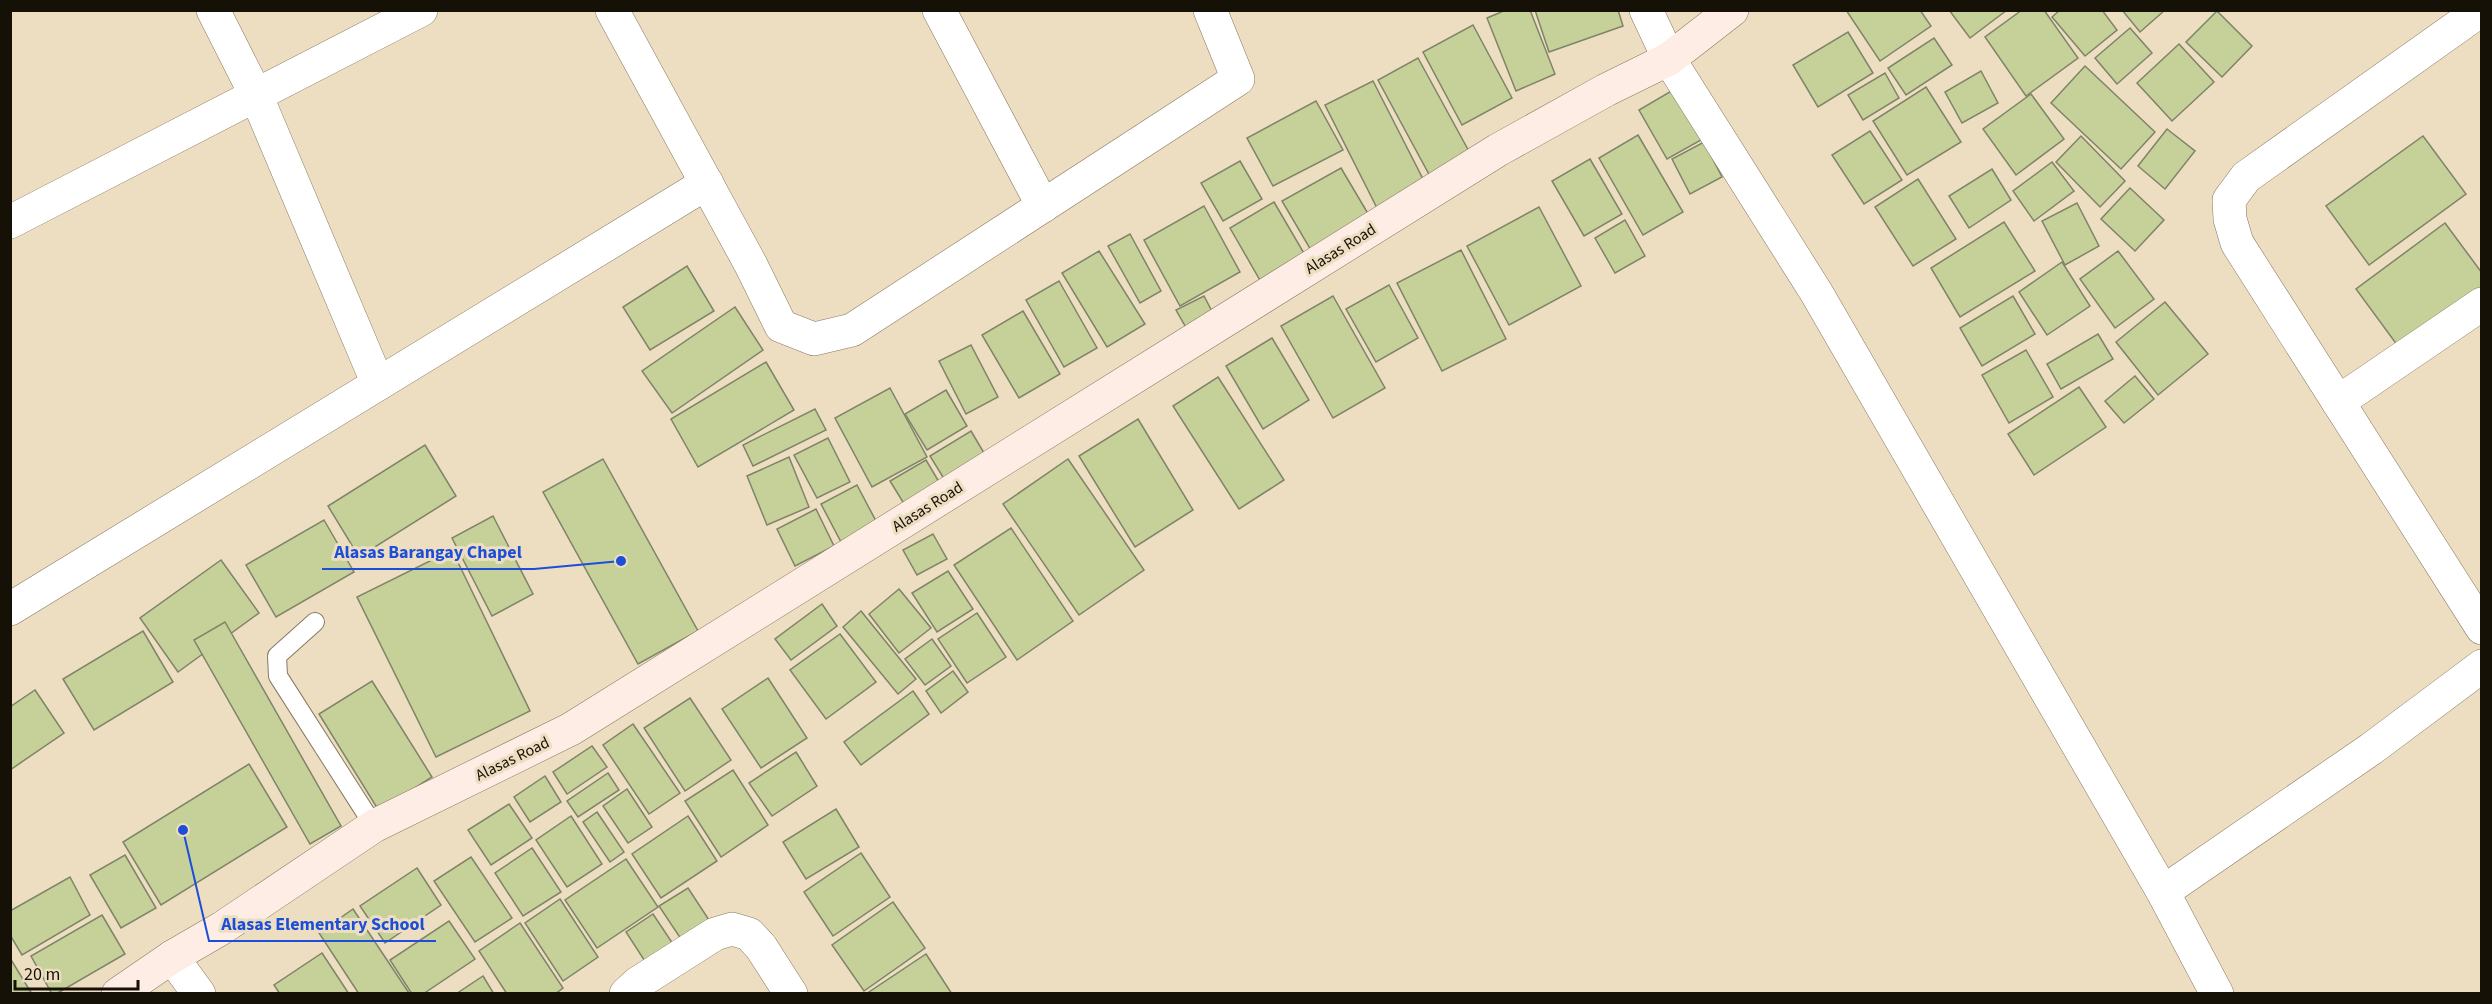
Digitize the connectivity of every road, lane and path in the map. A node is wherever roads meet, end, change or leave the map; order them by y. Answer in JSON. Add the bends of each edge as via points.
{"nodes":[{"id":1,"x":213,"y":10,"type":"edge"},
{"id":2,"x":421,"y":10,"type":"edge"},
{"id":3,"x":612,"y":10,"type":"edge"},
{"id":4,"x":939,"y":10,"type":"edge"},
{"id":5,"x":1210,"y":10,"type":"edge"},
{"id":6,"x":1646,"y":10,"type":"edge"},
{"id":7,"x":1732,"y":10,"type":"edge"},
{"id":8,"x":2481,"y":10,"type":"edge"},
{"id":9,"x":1669,"y":59,"type":"junction"},
{"id":10,"x":256,"y":95,"type":"junction"},
{"id":11,"x":707,"y":183,"type":"junction"},
{"id":12,"x":1043,"y":206,"type":"junction"},
{"id":13,"x":10,"y":222,"type":"edge"},
{"id":14,"x":2481,"y":304,"type":"edge"},
{"id":15,"x":378,"y":384,"type":"junction"},
{"id":16,"x":2338,"y":402,"type":"junction"},
{"id":17,"x":10,"y":609,"type":"edge"},
{"id":18,"x":315,"y":621,"type":"dead end"},
{"id":19,"x":2481,"y":628,"type":"edge"},
{"id":20,"x":2481,"y":666,"type":"edge"},
{"id":21,"x":374,"y":826,"type":"junction"},
{"id":22,"x":2163,"y":892,"type":"junction"},
{"id":23,"x":172,"y":957,"type":"junction"},
{"id":24,"x":118,"y":993,"type":"edge"},
{"id":25,"x":199,"y":993,"type":"edge"},
{"id":26,"x":626,"y":993,"type":"edge"},
{"id":27,"x":791,"y":993,"type":"edge"},
{"id":28,"x":2217,"y":993,"type":"edge"}],
"edges":[{"from":1,"to":10,"type":"street"},
{"from":2,"to":10,"type":"street"},
{"from":3,"to":11,"type":"street"},
{"from":4,"to":12,"type":"street"},
{"from":5,"to":12,"type":"street","via":[[1238,79]]},
{"from":6,"to":9,"type":"street"},
{"from":7,"to":9,"type":"street","name":"Alasas Road"},
{"from":8,"to":16,"type":"street","via":[[2246,177],[2229,200],[2237,243]]},
{"from":9,"to":21,"type":"street","name":"Alasas Road","via":[[1498,150],[571,729]]},
{"from":9,"to":22,"type":"street","via":[[1816,292]]},
{"from":10,"to":13,"type":"street"},
{"from":10,"to":15,"type":"street"},
{"from":11,"to":12,"type":"street","via":[[781,326],[814,339],[852,330]]},
{"from":11,"to":15,"type":"street"},
{"from":14,"to":16,"type":"street"},
{"from":15,"to":17,"type":"street"},
{"from":16,"to":19,"type":"street"},
{"from":18,"to":21,"type":"lane","via":[[277,656],[278,676]]},
{"from":20,"to":22,"type":"street","via":[[2371,749]]},
{"from":21,"to":23,"type":"street","name":"Alasas Road"},
{"from":22,"to":28,"type":"street"},
{"from":23,"to":24,"type":"street","name":"Alasas Road"},
{"from":23,"to":25,"type":"street"},
{"from":26,"to":27,"type":"street","via":[[716,934],[732,928],[749,934],[761,947]]}]}
